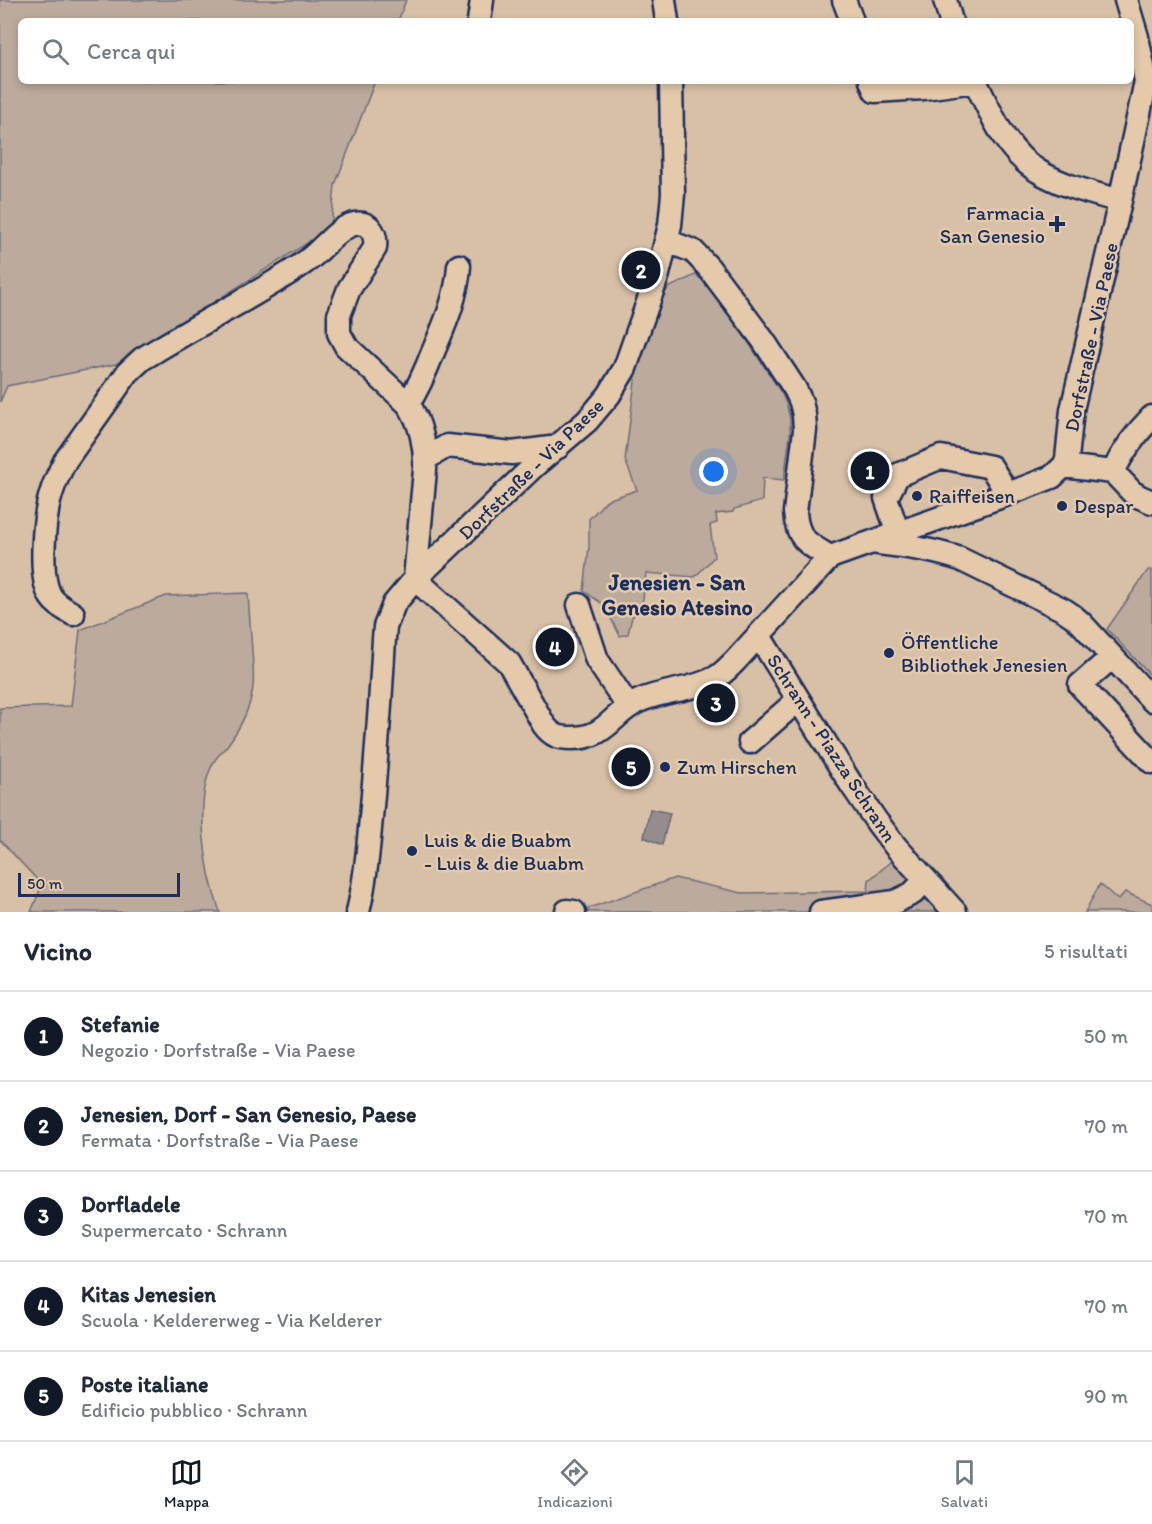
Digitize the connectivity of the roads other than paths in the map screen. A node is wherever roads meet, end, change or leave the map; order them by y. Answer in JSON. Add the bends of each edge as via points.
{"nodes":[{"id":1,"x":482,"y":0,"type":"edge"},
{"id":2,"x":664,"y":0,"type":"edge"},
{"id":3,"x":844,"y":0,"type":"edge"},
{"id":4,"x":945,"y":0,"type":"edge"},
{"id":5,"x":1111,"y":0,"type":"edge"},
{"id":6,"x":1129,"y":9,"type":"edge"},
{"id":7,"x":479,"y":18,"type":"edge"},
{"id":8,"x":667,"y":18,"type":"edge"},
{"id":9,"x":851,"y":18,"type":"edge"},
{"id":10,"x":950,"y":18,"type":"edge"},
{"id":11,"x":1134,"y":27,"type":"edge"},
{"id":12,"x":1149,"y":81,"type":"edge"},
{"id":13,"x":671,"y":84,"type":"edge"},
{"id":14,"x":873,"y":84,"type":"edge"},
{"id":15,"x":953,"y":84,"type":"edge"},
{"id":16,"x":976,"y":84,"type":"edge"},
{"id":17,"x":1120,"y":201,"type":"junction"},
{"id":18,"x":667,"y":241,"type":"junction"},
{"id":19,"x":459,"y":266,"type":"dead end"},
{"id":20,"x":408,"y":404,"type":"junction"},
{"id":21,"x":1152,"y":417,"type":"edge"},
{"id":22,"x":558,"y":447,"type":"junction"},
{"id":23,"x":425,"y":459,"type":"junction"},
{"id":24,"x":1064,"y":466,"type":"junction"},
{"id":25,"x":1113,"y":472,"type":"junction"},
{"id":26,"x":1008,"y":494,"type":"junction"},
{"id":27,"x":1152,"y":502,"type":"edge"},
{"id":28,"x":898,"y":533,"type":"junction"},
{"id":29,"x":871,"y":543,"type":"junction"},
{"id":30,"x":830,"y":557,"type":"junction"},
{"id":31,"x":415,"y":579,"type":"junction"},
{"id":32,"x":579,"y":605,"type":"dead end"},
{"id":33,"x":73,"y":614,"type":"dead end"},
{"id":34,"x":759,"y":636,"type":"junction"},
{"id":35,"x":1112,"y":657,"type":"junction"},
{"id":36,"x":798,"y":700,"type":"junction"},
{"id":37,"x":1152,"y":700,"type":"edge"},
{"id":38,"x":628,"y":706,"type":"junction"},
{"id":39,"x":750,"y":742,"type":"dead end"},
{"id":40,"x":1152,"y":762,"type":"edge"},
{"id":41,"x":925,"y":880,"type":"junction"},
{"id":42,"x":358,"y":912,"type":"edge"},
{"id":43,"x":821,"y":912,"type":"edge"},
{"id":44,"x":955,"y":912,"type":"edge"}],
"edges":[{"from":1,"to":7,"type":"street"},
{"from":2,"to":8,"type":"street"},
{"from":3,"to":9,"type":"street"},
{"from":4,"to":10,"type":"street"},
{"from":5,"to":6,"type":"street","via":[[1117,16]]},
{"from":11,"to":12,"type":"street"},
{"from":12,"to":17,"type":"street","name":"Dorfstraße - Via Paese"},
{"from":13,"to":18,"type":"street","name":"Dorfstraße - Via Paese","via":[[673,194]]},
{"from":14,"to":15,"type":"street","via":[[874,91]]},
{"from":16,"to":17,"type":"street","via":[[1009,143],[1036,171]]},
{"from":17,"to":24,"type":"street","name":"Dorfstraße - Via Paese","via":[[1072,410]]},
{"from":18,"to":22,"type":"street","name":"Dorfstraße - Via Paese","via":[[625,368],[598,409]]},
{"from":18,"to":30,"type":"street","via":[[693,251],[710,268],[795,389],[805,430],[796,525],[807,544]]},
{"from":19,"to":20,"type":"street","via":[[450,311]]},
{"from":20,"to":23,"type":"street","via":[[420,430]]},
{"from":20,"to":33,"type":"street","via":[[346,346],[339,333],[339,315],[376,241],[366,225],[352,225],[309,260],[142,359],[128,372],[65,461],[48,503],[44,539],[46,585],[56,603]]},
{"from":21,"to":25,"type":"street","via":[[1130,441]]},
{"from":22,"to":23,"type":"street","via":[[512,453],[447,446]]},
{"from":22,"to":31,"type":"street","name":"Dorfstraße - Via Paese"},
{"from":23,"to":31,"type":"street"},
{"from":24,"to":25,"type":"street"},
{"from":24,"to":26,"type":"street","via":[[1052,477]]},
{"from":25,"to":27,"type":"street","via":[[1132,492]]},
{"from":26,"to":28,"type":"street"},
{"from":26,"to":28,"type":"street","via":[[991,467],[941,457],[898,475],[886,498]]},
{"from":28,"to":29,"type":"street"},
{"from":29,"to":30,"type":"street"},
{"from":29,"to":35,"type":"street","via":[[944,553],[993,574],[1064,610]]},
{"from":30,"to":34,"type":"street"},
{"from":31,"to":38,"type":"street","via":[[509,663],[555,736],[576,738],[598,733]]},
{"from":31,"to":42,"type":"street","name":"Dorfstraße - Via Paese","via":[[394,604],[385,627],[369,845]]},
{"from":32,"to":38,"type":"street","via":[[597,660]]},
{"from":34,"to":36,"type":"street","name":"Schrann - Piazza Schrann"},
{"from":34,"to":38,"type":"street","via":[[715,678]]},
{"from":35,"to":37,"type":"street"},
{"from":35,"to":40,"type":"street","via":[[1080,685]]},
{"from":36,"to":39,"type":"street"},
{"from":36,"to":41,"type":"street","name":"Schrann - Piazza Schrann","via":[[851,784]]},
{"from":41,"to":43,"type":"street","via":[[913,893],[895,902]]},
{"from":41,"to":44,"type":"street","name":"Schrann - Piazza Schrann"}]}
